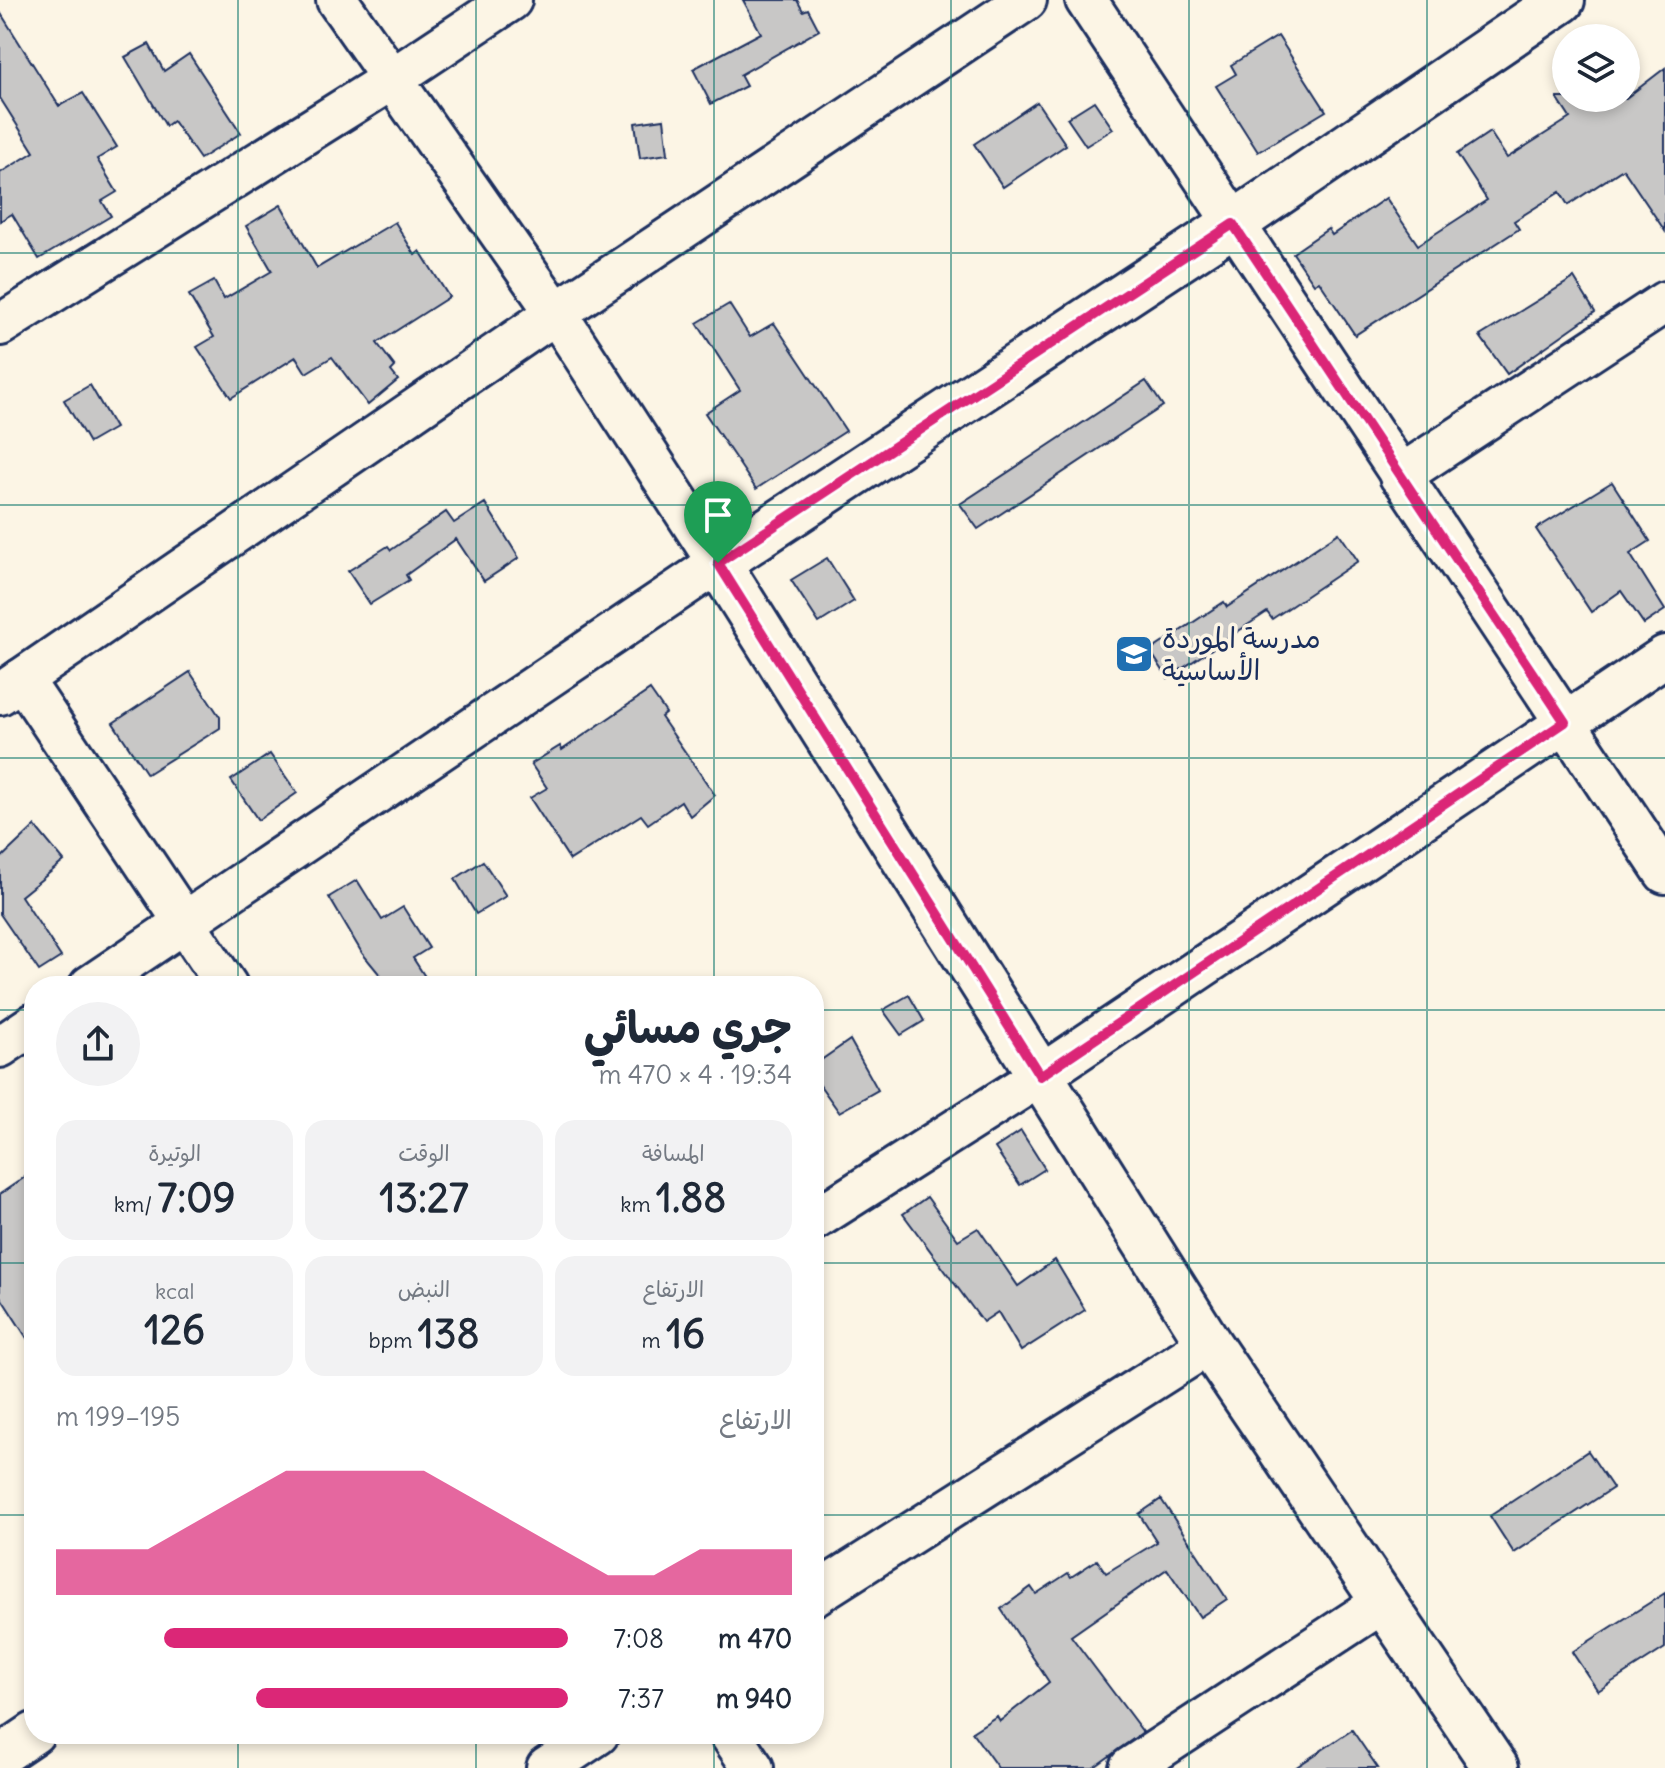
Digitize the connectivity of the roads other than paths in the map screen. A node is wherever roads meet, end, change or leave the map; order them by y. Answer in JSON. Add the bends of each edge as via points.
{"nodes":[{"id":1,"x":337,"y":0,"type":"edge"},
{"id":2,"x":511,"y":0,"type":"edge"},
{"id":3,"x":1026,"y":0,"type":"edge"},
{"id":4,"x":1086,"y":0,"type":"edge"},
{"id":5,"x":1562,"y":0,"type":"edge"},
{"id":6,"x":392,"y":79,"type":"junction"},
{"id":7,"x":1233,"y":224,"type":"junction"},
{"id":8,"x":1665,"y":302,"type":"edge"},
{"id":9,"x":556,"y":313,"type":"junction"},
{"id":10,"x":0,"y":325,"type":"edge"},
{"id":11,"x":1400,"y":476,"type":"junction"},
{"id":12,"x":718,"y":563,"type":"junction"},
{"id":13,"x":1665,"y":656,"type":"edge"},
{"id":14,"x":11,"y":686,"type":"edge"},
{"id":15,"x":1565,"y":722,"type":"junction"},
{"id":16,"x":1665,"y":873,"type":"edge"},
{"id":17,"x":183,"y":924,"type":"junction"},
{"id":18,"x":105,"y":976,"type":"edge"},
{"id":19,"x":220,"y":976,"type":"edge"},
{"id":20,"x":24,"y":1031,"type":"edge"},
{"id":21,"x":0,"y":1047,"type":"edge"},
{"id":22,"x":1040,"y":1076,"type":"junction"},
{"id":23,"x":824,"y":1214,"type":"edge"},
{"id":24,"x":1209,"y":1344,"type":"junction"},
{"id":25,"x":824,"y":1589,"type":"edge"},
{"id":26,"x":1385,"y":1601,"type":"junction"},
{"id":27,"x":24,"y":1740,"type":"edge"},
{"id":28,"x":583,"y":1744,"type":"edge"},
{"id":29,"x":737,"y":1744,"type":"edge"},
{"id":30,"x":0,"y":1756,"type":"edge"},
{"id":31,"x":547,"y":1768,"type":"edge"},
{"id":32,"x":753,"y":1768,"type":"edge"},
{"id":33,"x":1130,"y":1768,"type":"edge"},
{"id":34,"x":1496,"y":1768,"type":"edge"}],
"edges":[{"from":1,"to":6,"type":"street"},
{"from":2,"to":6,"type":"street"},
{"from":3,"to":9,"type":"street"},
{"from":4,"to":7,"type":"street"},
{"from":5,"to":7,"type":"main road"},
{"from":6,"to":9,"type":"street"},
{"from":6,"to":10,"type":"street"},
{"from":7,"to":11,"type":"street"},
{"from":7,"to":12,"type":"main road"},
{"from":8,"to":11,"type":"street"},
{"from":9,"to":12,"type":"street"},
{"from":9,"to":14,"type":"street"},
{"from":11,"to":15,"type":"street"},
{"from":12,"to":17,"type":"street"},
{"from":12,"to":22,"type":"main road"},
{"from":13,"to":15,"type":"street"},
{"from":14,"to":17,"type":"street"},
{"from":15,"to":16,"type":"street"},
{"from":15,"to":22,"type":"street"},
{"from":17,"to":18,"type":"street"},
{"from":17,"to":19,"type":"street"},
{"from":20,"to":21,"type":"street"},
{"from":22,"to":23,"type":"street"},
{"from":22,"to":24,"type":"main road"},
{"from":24,"to":25,"type":"street"},
{"from":24,"to":26,"type":"main road"},
{"from":26,"to":33,"type":"street"},
{"from":26,"to":34,"type":"main road"},
{"from":27,"to":30,"type":"street"},
{"from":28,"to":31,"type":"street"},
{"from":29,"to":32,"type":"street"}]}
